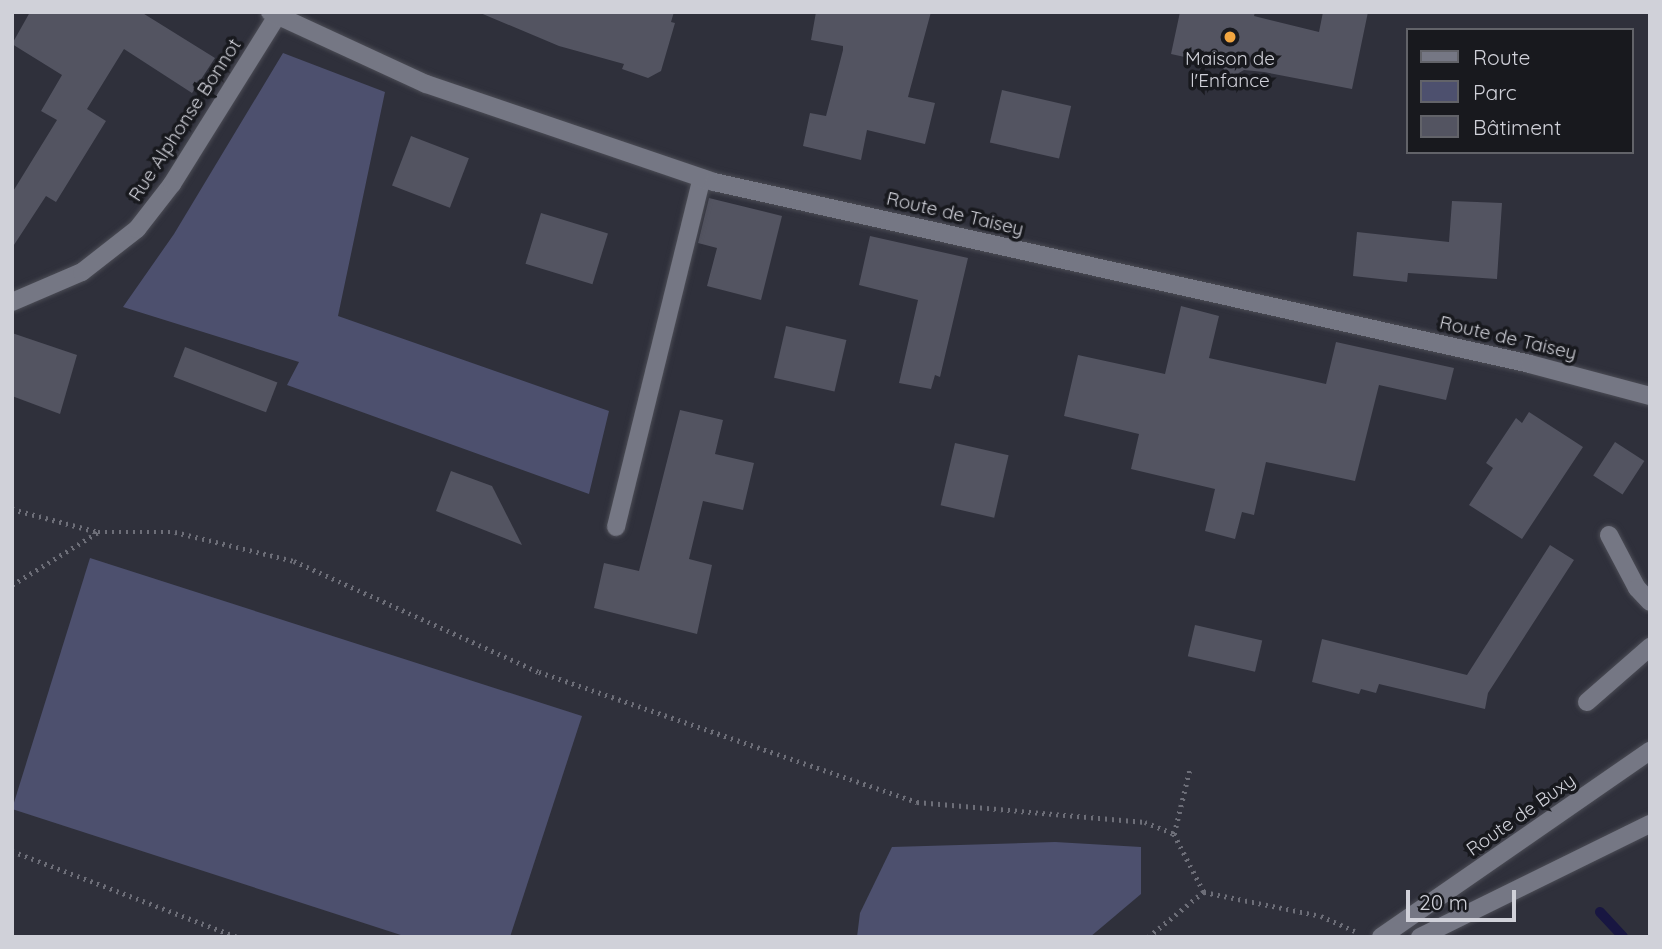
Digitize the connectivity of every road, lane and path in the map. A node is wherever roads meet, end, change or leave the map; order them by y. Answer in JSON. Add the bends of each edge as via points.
{"nodes":[{"id":1,"x":274,"y":14,"type":"edge"},
{"id":2,"x":702,"y":178,"type":"junction"},
{"id":3,"x":12,"y":302,"type":"edge"},
{"id":4,"x":1650,"y":396,"type":"edge"},
{"id":5,"x":12,"y":509,"type":"edge"},
{"id":6,"x":617,"y":527,"type":"dead end"},
{"id":7,"x":98,"y":532,"type":"junction"},
{"id":8,"x":1609,"y":536,"type":"dead end"},
{"id":9,"x":12,"y":585,"type":"edge"},
{"id":10,"x":1650,"y":602,"type":"edge"},
{"id":11,"x":1650,"y":647,"type":"edge"},
{"id":12,"x":1587,"y":702,"type":"dead end"},
{"id":13,"x":1650,"y":751,"type":"edge"},
{"id":14,"x":1190,"y":768,"type":"dead end"},
{"id":15,"x":1647,"y":827,"type":"edge"},
{"id":16,"x":1174,"y":834,"type":"junction"},
{"id":17,"x":12,"y":852,"type":"edge"},
{"id":18,"x":1204,"y":892,"type":"junction"},
{"id":19,"x":237,"y":937,"type":"edge"},
{"id":20,"x":1150,"y":937,"type":"edge"},
{"id":21,"x":1368,"y":937,"type":"edge"},
{"id":22,"x":1381,"y":937,"type":"edge"},
{"id":23,"x":1420,"y":937,"type":"edge"}],
"edges":[{"from":1,"to":2,"type":"street","name":"Route de Taisey","via":[[426,84]]},
{"from":1,"to":3,"type":"street","name":"Rue Alphonse Bonnot","via":[[172,184],[137,229],[82,272]]},
{"from":2,"to":4,"type":"street","name":"Route de Taisey","via":[[1530,364]]},
{"from":2,"to":6,"type":"street"},
{"from":5,"to":7,"type":"path"},
{"from":7,"to":9,"type":"path"},
{"from":7,"to":16,"type":"path","via":[[175,532],[294,561],[539,673],[917,802],[1144,822]]},
{"from":8,"to":10,"type":"street","via":[[1637,588]]},
{"from":11,"to":12,"type":"street"},
{"from":13,"to":22,"type":"street","name":"Route de Buxy"},
{"from":14,"to":16,"type":"path"},
{"from":15,"to":23,"type":"street"},
{"from":16,"to":18,"type":"path"},
{"from":17,"to":19,"type":"path"},
{"from":18,"to":20,"type":"path"},
{"from":18,"to":21,"type":"path","via":[[1321,916]]}]}
